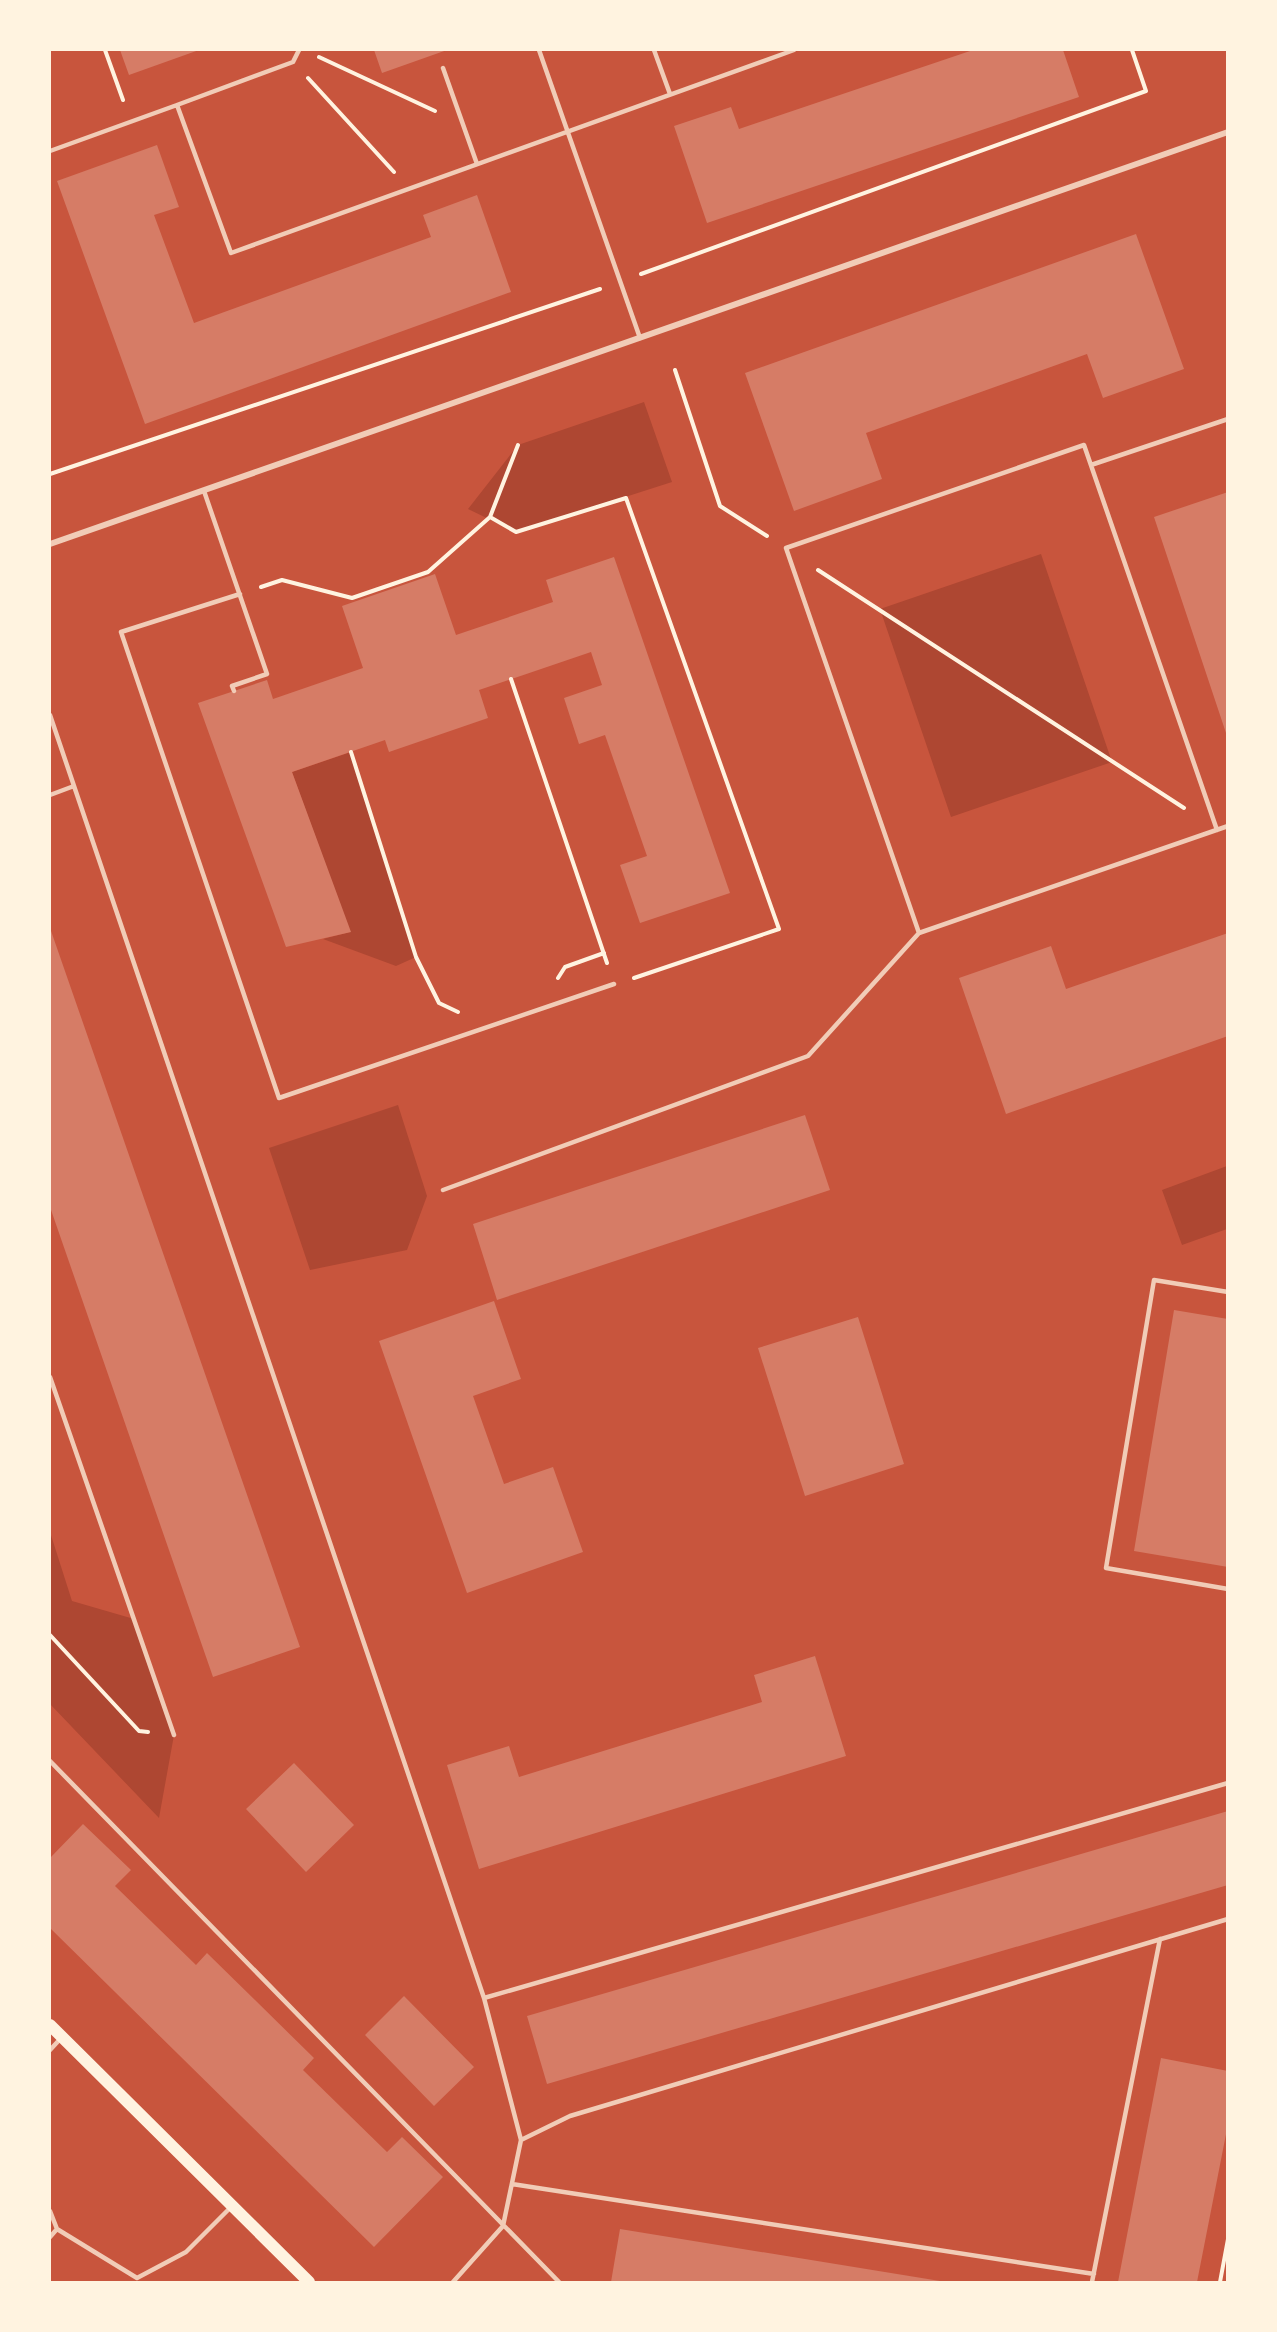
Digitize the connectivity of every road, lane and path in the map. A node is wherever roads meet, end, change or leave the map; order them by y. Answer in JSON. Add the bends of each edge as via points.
{"nodes":[{"id":1,"x":105,"y":50,"type":"edge"},
{"id":2,"x":298,"y":50,"type":"edge"},
{"id":3,"x":539,"y":50,"type":"edge"},
{"id":4,"x":654,"y":50,"type":"edge"},
{"id":5,"x":794,"y":50,"type":"edge"},
{"id":6,"x":313,"y":54,"type":"dead end"},
{"id":7,"x":293,"y":62,"type":"junction"},
{"id":8,"x":443,"y":68,"type":"dead end"},
{"id":9,"x":670,"y":94,"type":"junction"},
{"id":10,"x":177,"y":105,"type":"junction"},
{"id":11,"x":131,"y":121,"type":"junction"},
{"id":12,"x":463,"y":124,"type":"junction"},
{"id":13,"x":568,"y":131,"type":"junction"},
{"id":14,"x":1227,"y":132,"type":"edge"},
{"id":15,"x":50,"y":151,"type":"edge"},
{"id":16,"x":477,"y":164,"type":"junction"},
{"id":17,"x":410,"y":189,"type":"junction"},
{"id":18,"x":640,"y":339,"type":"junction"},
{"id":19,"x":675,"y":370,"type":"dead end"},
{"id":20,"x":1227,"y":419,"type":"edge"},
{"id":21,"x":518,"y":445,"type":"dead end"},
{"id":22,"x":1091,"y":465,"type":"junction"},
{"id":23,"x":204,"y":491,"type":"junction"},
{"id":24,"x":490,"y":517,"type":"junction"},
{"id":25,"x":50,"y":544,"type":"edge"},
{"id":26,"x":786,"y":548,"type":"junction"},
{"id":27,"x":240,"y":594,"type":"junction"},
{"id":28,"x":511,"y":680,"type":"dead end"},
{"id":29,"x":234,"y":691,"type":"dead end"},
{"id":30,"x":50,"y":715,"type":"edge"},
{"id":31,"x":351,"y":752,"type":"dead end"},
{"id":32,"x":74,"y":786,"type":"junction"},
{"id":33,"x":50,"y":795,"type":"edge"},
{"id":34,"x":1227,"y":826,"type":"edge"},
{"id":35,"x":1217,"y":830,"type":"junction"},
{"id":36,"x":919,"y":933,"type":"junction"},
{"id":37,"x":604,"y":953,"type":"junction"},
{"id":38,"x":614,"y":984,"type":"junction"},
{"id":39,"x":553,"y":986,"type":"dead end"},
{"id":40,"x":463,"y":1015,"type":"dead end"},
{"id":41,"x":442,"y":1190,"type":"dead end"},
{"id":42,"x":1227,"y":1292,"type":"edge"},
{"id":43,"x":50,"y":1377,"type":"edge"},
{"id":44,"x":1227,"y":1589,"type":"edge"},
{"id":45,"x":50,"y":1635,"type":"edge"},
{"id":46,"x":174,"y":1735,"type":"joint"},
{"id":47,"x":50,"y":1761,"type":"edge"},
{"id":48,"x":1227,"y":1783,"type":"edge"},
{"id":49,"x":1227,"y":1919,"type":"edge"},
{"id":50,"x":1160,"y":1939,"type":"junction"},
{"id":51,"x":484,"y":1998,"type":"junction"},
{"id":52,"x":50,"y":2025,"type":"edge"},
{"id":53,"x":62,"y":2037,"type":"junction"},
{"id":54,"x":50,"y":2050,"type":"edge"},
{"id":55,"x":521,"y":2140,"type":"junction"},
{"id":56,"x":512,"y":2184,"type":"junction"},
{"id":57,"x":232,"y":2206,"type":"junction"},
{"id":58,"x":50,"y":2211,"type":"edge"},
{"id":59,"x":503,"y":2226,"type":"junction"},
{"id":60,"x":57,"y":2229,"type":"junction"},
{"id":61,"x":50,"y":2237,"type":"edge"},
{"id":62,"x":1227,"y":2239,"type":"edge"},
{"id":63,"x":1094,"y":2274,"type":"junction"},
{"id":64,"x":309,"y":2283,"type":"edge"},
{"id":65,"x":453,"y":2283,"type":"edge"},
{"id":66,"x":559,"y":2283,"type":"edge"},
{"id":67,"x":1092,"y":2283,"type":"edge"},
{"id":68,"x":1220,"y":2283,"type":"edge"}],
"edges":[{"from":1,"to":11,"type":"path"},
{"from":2,"to":7,"type":"lane"},
{"from":3,"to":13,"type":"lane"},
{"from":4,"to":9,"type":"lane"},
{"from":5,"to":9,"type":"lane"},
{"from":6,"to":12,"type":"path"},
{"from":7,"to":10,"type":"lane"},
{"from":7,"to":17,"type":"path"},
{"from":8,"to":12,"type":"lane"},
{"from":9,"to":13,"type":"lane"},
{"from":10,"to":11,"type":"lane"},
{"from":10,"to":17,"type":"lane","via":[[231,253]]},
{"from":11,"to":15,"type":"lane"},
{"from":12,"to":16,"type":"lane"},
{"from":13,"to":16,"type":"lane"},
{"from":13,"to":18,"type":"lane"},
{"from":14,"to":18,"type":"street"},
{"from":16,"to":17,"type":"lane"},
{"from":18,"to":23,"type":"street"},
{"from":19,"to":26,"type":"path","via":[[720,506]]},
{"from":20,"to":22,"type":"lane"},
{"from":21,"to":24,"type":"path"},
{"from":22,"to":26,"type":"lane","via":[[1084,445]]},
{"from":22,"to":35,"type":"lane"},
{"from":23,"to":25,"type":"street"},
{"from":23,"to":27,"type":"lane"},
{"from":24,"to":27,"type":"path","via":[[428,572],[387,589],[352,598],[282,580]]},
{"from":24,"to":38,"type":"path","via":[[516,532],[626,498],[779,929]]},
{"from":26,"to":35,"type":"path"},
{"from":26,"to":36,"type":"lane"},
{"from":27,"to":29,"type":"lane","via":[[267,674],[232,686]]},
{"from":27,"to":38,"type":"lane","via":[[121,632],[279,1098]]},
{"from":28,"to":37,"type":"path"},
{"from":30,"to":32,"type":"lane"},
{"from":31,"to":40,"type":"path","via":[[416,957],[439,1002]]},
{"from":32,"to":33,"type":"lane"},
{"from":32,"to":51,"type":"lane"},
{"from":34,"to":35,"type":"lane"},
{"from":35,"to":36,"type":"lane"},
{"from":36,"to":41,"type":"lane","via":[[808,1056]]},
{"from":37,"to":38,"type":"path"},
{"from":37,"to":39,"type":"path","via":[[565,967]]},
{"from":42,"to":44,"type":"lane","via":[[1154,1280],[1106,1568]]},
{"from":43,"to":46,"type":"lane"},
{"from":45,"to":46,"type":"path","via":[[139,1731]]},
{"from":47,"to":59,"type":"lane"},
{"from":48,"to":51,"type":"lane"},
{"from":49,"to":50,"type":"lane"},
{"from":50,"to":55,"type":"lane","via":[[570,2116]]},
{"from":50,"to":63,"type":"lane"},
{"from":51,"to":55,"type":"lane"},
{"from":52,"to":53,"type":"main road"},
{"from":53,"to":54,"type":"lane"},
{"from":53,"to":57,"type":"main road"},
{"from":55,"to":56,"type":"lane"},
{"from":56,"to":59,"type":"lane"},
{"from":56,"to":63,"type":"lane"},
{"from":57,"to":60,"type":"lane","via":[[186,2252],[137,2278]]},
{"from":57,"to":64,"type":"main road"},
{"from":58,"to":60,"type":"lane"},
{"from":59,"to":65,"type":"lane"},
{"from":59,"to":66,"type":"lane"},
{"from":60,"to":61,"type":"lane"},
{"from":62,"to":68,"type":"path"},
{"from":63,"to":67,"type":"lane"}]}
